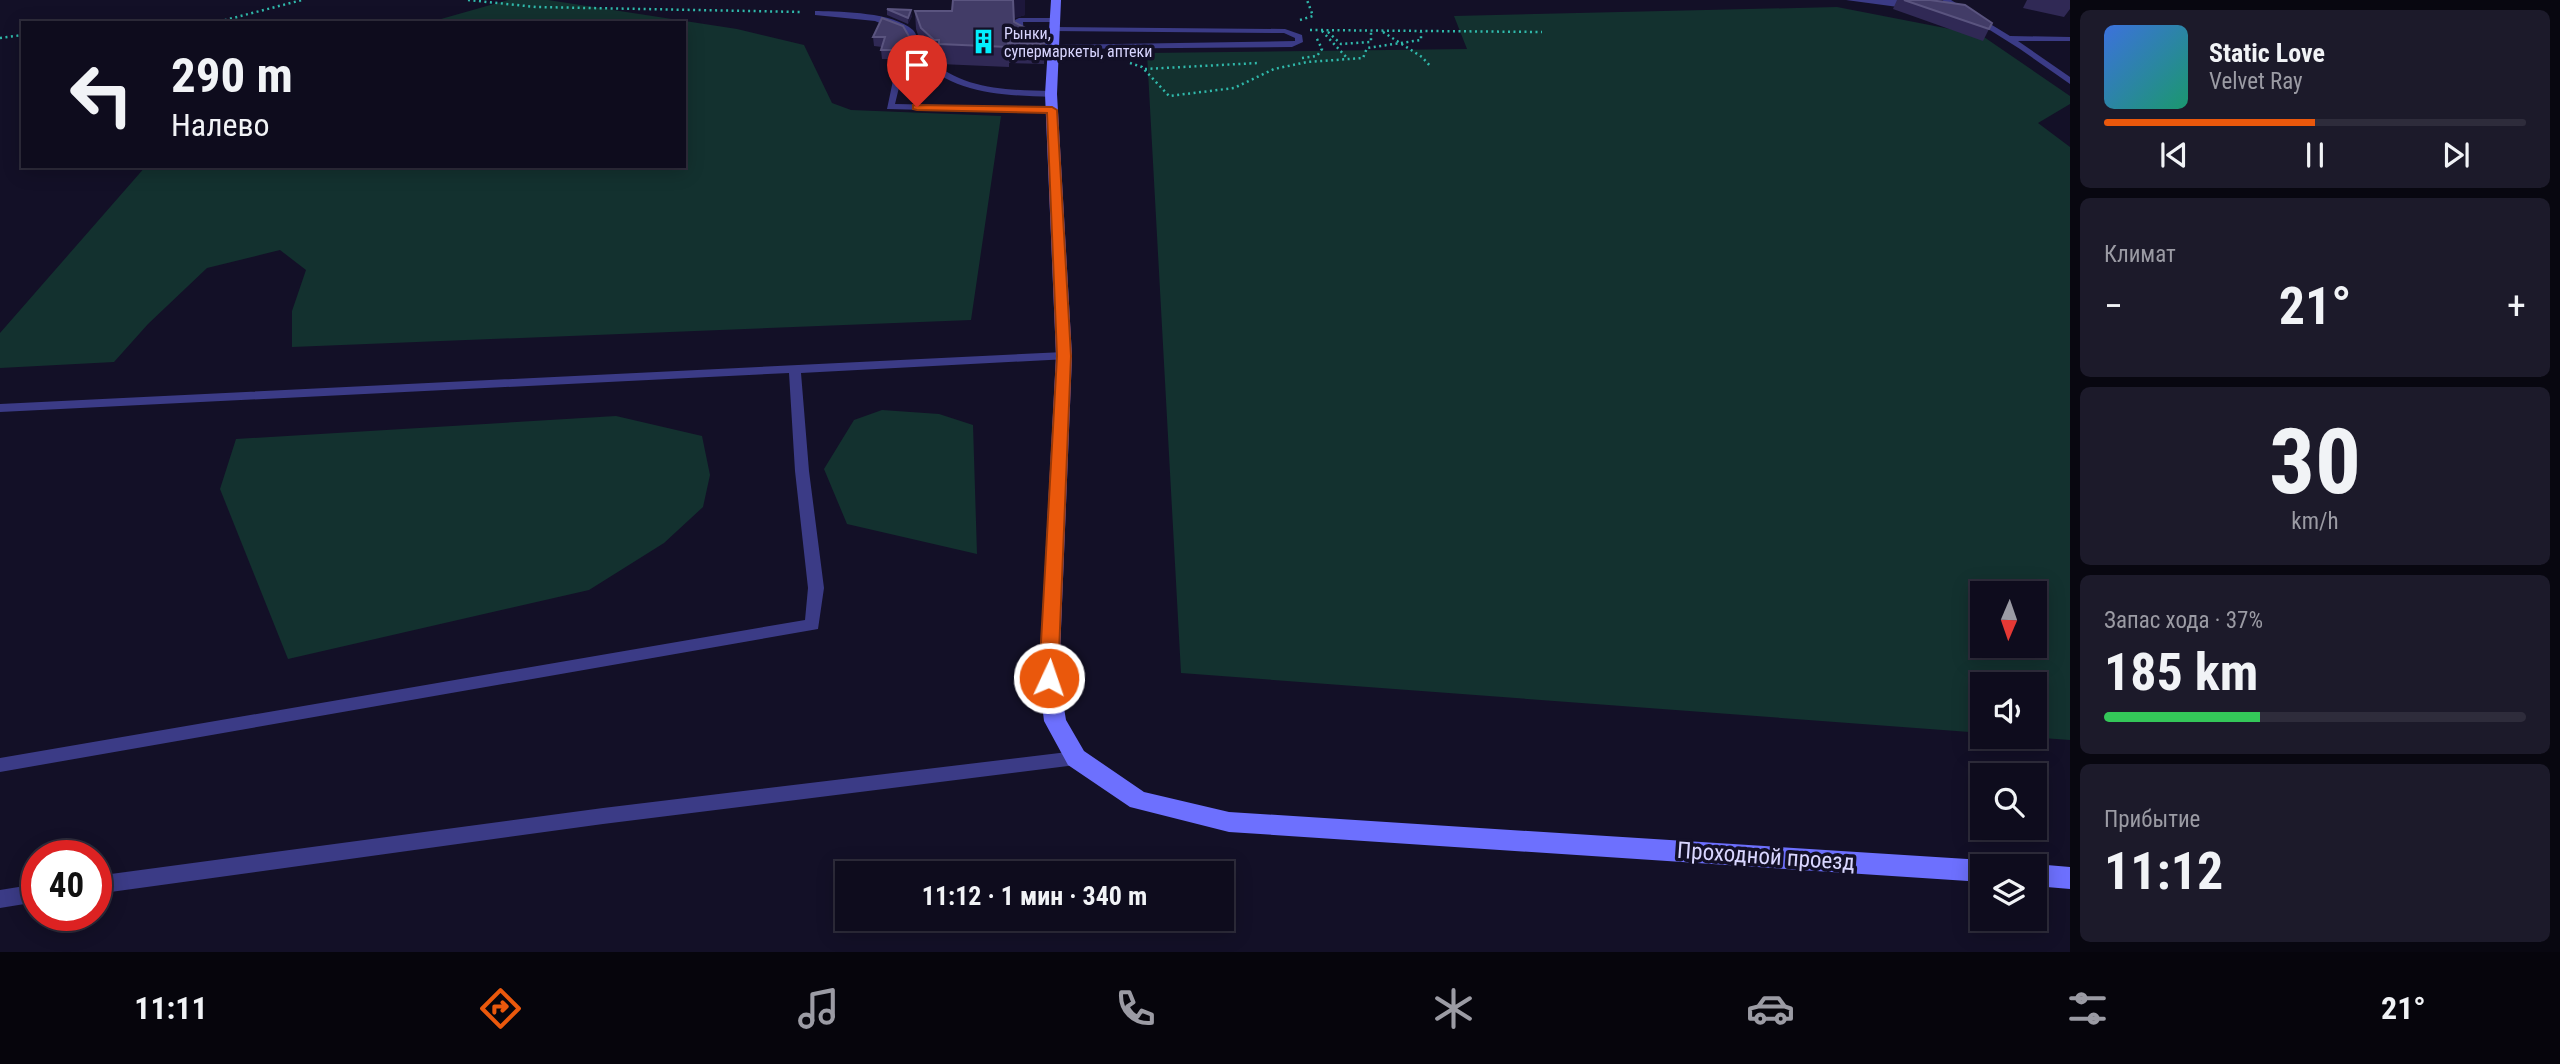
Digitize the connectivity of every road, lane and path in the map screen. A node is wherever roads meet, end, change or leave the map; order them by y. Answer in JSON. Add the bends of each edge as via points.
{"nodes":[{"id":1,"x":302,"y":0,"type":"edge"},
{"id":2,"x":468,"y":0,"type":"edge"},
{"id":3,"x":1056,"y":0,"type":"edge"},
{"id":4,"x":1850,"y":0,"type":"edge"},
{"id":5,"x":1888,"y":0,"type":"edge"},
{"id":6,"x":1946,"y":0,"type":"edge"},
{"id":7,"x":1910,"y":4,"type":"junction"},
{"id":8,"x":1923,"y":6,"type":"edge"},
{"id":9,"x":1937,"y":8,"type":"edge"},
{"id":10,"x":818,"y":13,"type":"joint"},
{"id":11,"x":1963,"y":13,"type":"junction"},
{"id":12,"x":222,"y":21,"type":"edge"},
{"id":13,"x":1054,"y":25,"type":"junction"},
{"id":14,"x":1322,"y":30,"type":"dead end"},
{"id":15,"x":1327,"y":31,"type":"dead end"},
{"id":16,"x":1371,"y":32,"type":"dead end"},
{"id":17,"x":1382,"y":32,"type":"dead end"},
{"id":18,"x":1421,"y":32,"type":"dead end"},
{"id":19,"x":21,"y":35,"type":"edge"},
{"id":20,"x":0,"y":38,"type":"edge"},
{"id":21,"x":2008,"y":38,"type":"junction"},
{"id":22,"x":2070,"y":39,"type":"edge"},
{"id":23,"x":1397,"y":43,"type":"junction"},
{"id":24,"x":1053,"y":47,"type":"junction"},
{"id":25,"x":1348,"y":59,"type":"junction"},
{"id":26,"x":1124,"y":61,"type":"dead end"},
{"id":27,"x":1431,"y":66,"type":"dead end"},
{"id":28,"x":899,"y":71,"type":"dead end"},
{"id":29,"x":2070,"y":81,"type":"edge"},
{"id":30,"x":1051,"y":102,"type":"junction"},
{"id":31,"x":1064,"y":356,"type":"junction"},
{"id":32,"x":795,"y":371,"type":"junction"},
{"id":33,"x":0,"y":408,"type":"edge"},
{"id":34,"x":1076,"y":758,"type":"junction"},
{"id":35,"x":0,"y":765,"type":"edge"},
{"id":36,"x":1970,"y":870,"type":"edge"},
{"id":37,"x":2047,"y":876,"type":"edge"},
{"id":38,"x":2070,"y":878,"type":"edge"},
{"id":39,"x":112,"y":883,"type":"edge"},
{"id":40,"x":21,"y":895,"type":"edge"},
{"id":41,"x":0,"y":898,"type":"edge"}],
"edges":[{"from":1,"to":12,"type":"path"},
{"from":2,"to":10,"type":"path","via":[[536,7]]},
{"from":3,"to":13,"type":"street"},
{"from":4,"to":7,"type":"lane"},
{"from":5,"to":7,"type":"lane"},
{"from":6,"to":11,"type":"lane"},
{"from":7,"to":8,"type":"lane"},
{"from":9,"to":11,"type":"lane"},
{"from":10,"to":30,"type":"lane","via":[[881,20],[907,30],[915,48],[936,69],[960,83]]},
{"from":11,"to":21,"type":"lane"},
{"from":13,"to":24,"type":"street"},
{"from":13,"to":24,"type":"lane","via":[[1019,20],[1020,39]]},
{"from":13,"to":24,"type":"lane","via":[[1285,31],[1299,37],[1299,42]]},
{"from":14,"to":25,"type":"path"},
{"from":15,"to":16,"type":"path","via":[[1341,44],[1371,42]]},
{"from":17,"to":23,"type":"path"},
{"from":18,"to":23,"type":"path","via":[[1421,40]]},
{"from":19,"to":20,"type":"path"},
{"from":21,"to":22,"type":"lane"},
{"from":21,"to":29,"type":"lane"},
{"from":23,"to":25,"type":"path","via":[[1367,48],[1363,58]]},
{"from":23,"to":27,"type":"path"},
{"from":24,"to":30,"type":"street"},
{"from":25,"to":26,"type":"path","via":[[1307,62],[1274,69],[1234,88],[1169,96],[1142,67]]},
{"from":28,"to":30,"type":"lane","via":[[890,107]]},
{"from":30,"to":31,"type":"street"},
{"from":31,"to":32,"type":"lane"},
{"from":31,"to":34,"type":"street","via":[[1049,678],[1055,721]]},
{"from":32,"to":33,"type":"lane"},
{"from":32,"to":35,"type":"lane","via":[[816,588],[812,625]]},
{"from":34,"to":36,"type":"street","name":"Проходной проезд","via":[[1138,800],[1229,822]]},
{"from":34,"to":39,"type":"lane"},
{"from":37,"to":38,"type":"street"},
{"from":40,"to":41,"type":"lane"}]}
